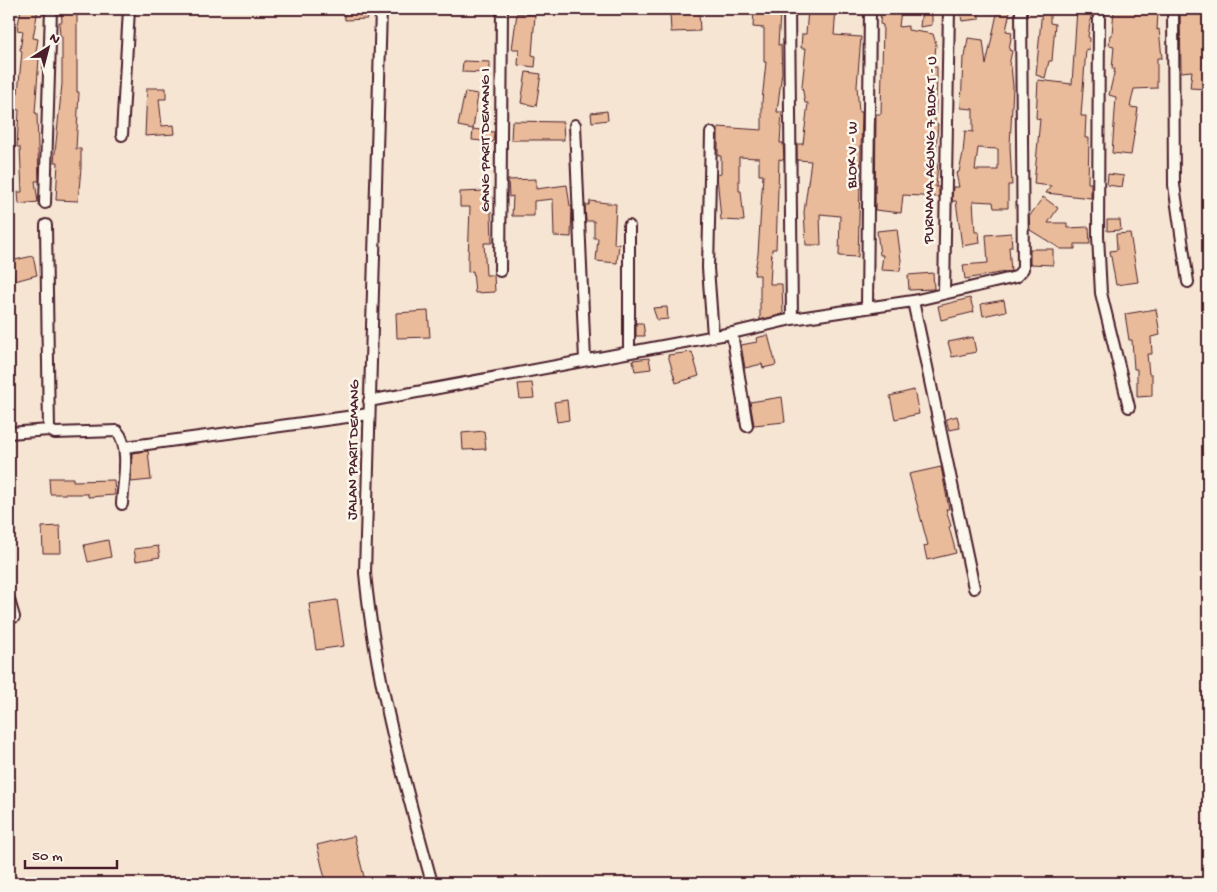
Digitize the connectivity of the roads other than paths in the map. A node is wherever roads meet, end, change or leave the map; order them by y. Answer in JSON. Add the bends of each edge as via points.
{"nodes":[{"id":1,"x":50,"y":9,"type":"edge"},
{"id":2,"x":129,"y":9,"type":"edge"},
{"id":3,"x":381,"y":9,"type":"edge"},
{"id":4,"x":502,"y":9,"type":"edge"},
{"id":5,"x":789,"y":9,"type":"edge"},
{"id":6,"x":870,"y":9,"type":"edge"},
{"id":7,"x":949,"y":9,"type":"edge"},
{"id":8,"x":1021,"y":9,"type":"edge"},
{"id":9,"x":1099,"y":9,"type":"edge"},
{"id":10,"x":1173,"y":9,"type":"edge"},
{"id":11,"x":575,"y":124,"type":"dead end"},
{"id":12,"x":711,"y":133,"type":"dead end"},
{"id":13,"x":122,"y":135,"type":"dead end"},
{"id":14,"x":45,"y":203,"type":"dead end"},
{"id":15,"x":46,"y":225,"type":"dead end"},
{"id":16,"x":629,"y":226,"type":"dead end"},
{"id":17,"x":500,"y":271,"type":"dead end"},
{"id":18,"x":1188,"y":282,"type":"dead end"},
{"id":19,"x":944,"y":293,"type":"junction"},
{"id":20,"x":913,"y":300,"type":"junction"},
{"id":21,"x":867,"y":304,"type":"junction"},
{"id":22,"x":792,"y":319,"type":"junction"},
{"id":23,"x":732,"y":333,"type":"junction"},
{"id":24,"x":713,"y":335,"type":"junction"},
{"id":25,"x":629,"y":351,"type":"junction"},
{"id":26,"x":585,"y":360,"type":"junction"},
{"id":27,"x":369,"y":401,"type":"junction"},
{"id":28,"x":1129,"y":406,"type":"dead end"},
{"id":29,"x":369,"y":414,"type":"junction"},
{"id":30,"x":747,"y":426,"type":"dead end"},
{"id":31,"x":49,"y":430,"type":"junction"},
{"id":32,"x":9,"y":433,"type":"edge"},
{"id":33,"x":125,"y":447,"type":"junction"},
{"id":34,"x":122,"y":504,"type":"dead end"},
{"id":35,"x":974,"y":588,"type":"dead end"},
{"id":36,"x":9,"y":600,"type":"edge"},
{"id":37,"x":14,"y":617,"type":"dead end"},
{"id":38,"x":432,"y":883,"type":"edge"}],
"edges":[{"from":1,"to":14,"type":"street"},
{"from":2,"to":13,"type":"street"},
{"from":3,"to":27,"type":"street","name":"JALAN PARIT DEMANG"},
{"from":4,"to":17,"type":"street","name":"GANG PARIT DEMANG I"},
{"from":5,"to":22,"type":"street"},
{"from":6,"to":21,"type":"street","name":"BLOK V - W"},
{"from":7,"to":19,"type":"street","name":"PURNAMA AGUNG 7 BLOK T - U"},
{"from":8,"to":19,"type":"street","via":[[1023,269],[1016,277]]},
{"from":9,"to":28,"type":"street","via":[[1098,227],[1101,293]]},
{"from":10,"to":18,"type":"street","via":[[1174,185]]},
{"from":11,"to":26,"type":"street"},
{"from":12,"to":24,"type":"street","via":[[708,268]]},
{"from":15,"to":31,"type":"street"},
{"from":16,"to":25,"type":"street"},
{"from":19,"to":20,"type":"street"},
{"from":20,"to":21,"type":"street"},
{"from":20,"to":35,"type":"street"},
{"from":21,"to":22,"type":"street"},
{"from":22,"to":23,"type":"street"},
{"from":23,"to":24,"type":"street"},
{"from":23,"to":30,"type":"street"},
{"from":24,"to":25,"type":"street"},
{"from":25,"to":26,"type":"street"},
{"from":26,"to":27,"type":"street"},
{"from":27,"to":29,"type":"street","name":"JALAN PARIT DEMANG"},
{"from":29,"to":33,"type":"street"},
{"from":29,"to":38,"type":"street","name":"JALAN PARIT DEMANG","via":[[365,573],[369,609],[387,713]]},
{"from":31,"to":32,"type":"street"},
{"from":31,"to":33,"type":"street","via":[[56,433],[117,431]]},
{"from":33,"to":34,"type":"street"},
{"from":36,"to":37,"type":"street"}]}
